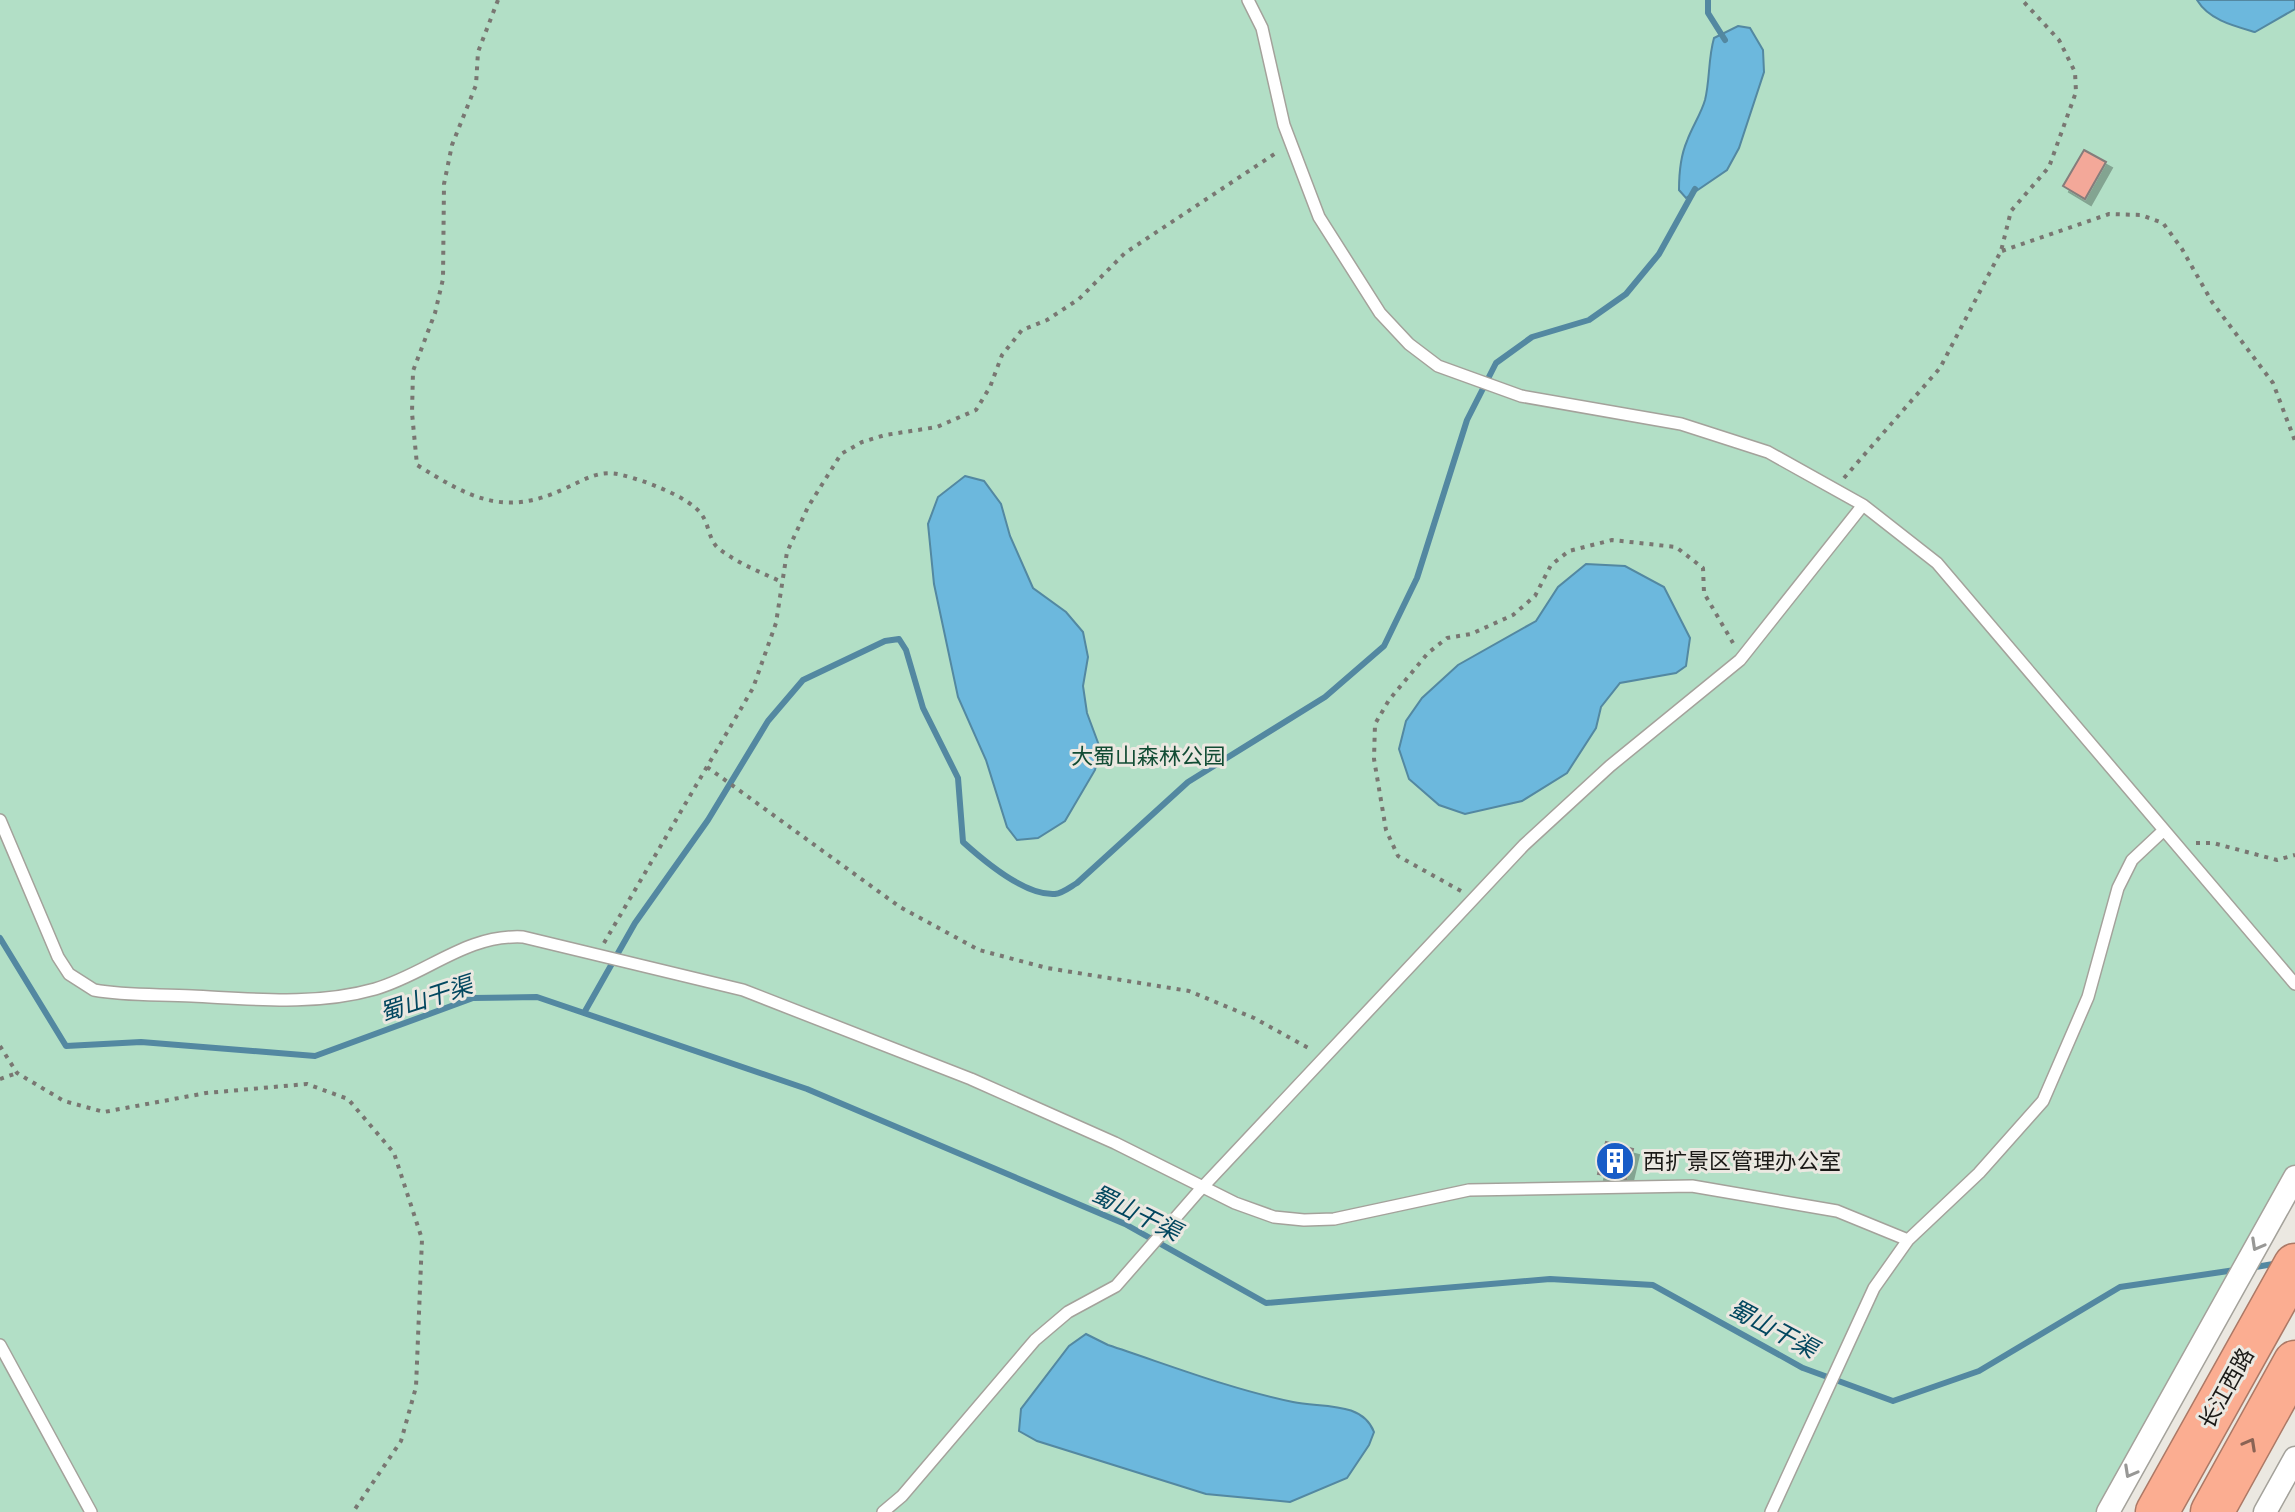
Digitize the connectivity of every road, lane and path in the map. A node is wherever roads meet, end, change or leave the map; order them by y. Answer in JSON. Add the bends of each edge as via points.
{"nodes":[{"id":1,"x":498,"y":0,"type":"edge"},
{"id":2,"x":1248,"y":0,"type":"edge"},
{"id":3,"x":2022,"y":0,"type":"edge"},
{"id":4,"x":1291,"y":143,"type":"junction"},
{"id":5,"x":2001,"y":251,"type":"junction"},
{"id":6,"x":2295,"y":441,"type":"edge"},
{"id":7,"x":1834,"y":489,"type":"junction"},
{"id":8,"x":1863,"y":505,"type":"junction"},
{"id":9,"x":782,"y":582,"type":"junction"},
{"id":10,"x":1740,"y":660,"type":"junction"},
{"id":11,"x":707,"y":767,"type":"junction"},
{"id":12,"x":0,"y":820,"type":"edge"},
{"id":13,"x":2164,"y":830,"type":"junction"},
{"id":14,"x":2174,"y":842,"type":"junction"},
{"id":15,"x":2295,"y":855,"type":"edge"},
{"id":16,"x":1474,"y":898,"type":"junction"},
{"id":17,"x":601,"y":956,"type":"junction"},
{"id":18,"x":2295,"y":984,"type":"edge"},
{"id":19,"x":0,"y":1046,"type":"edge"},
{"id":20,"x":1325,"y":1057,"type":"junction"},
{"id":21,"x":17,"y":1073,"type":"junction"},
{"id":22,"x":0,"y":1079,"type":"edge"},
{"id":23,"x":2295,"y":1177,"type":"edge"},
{"id":24,"x":1201,"y":1189,"type":"junction"},
{"id":25,"x":1908,"y":1240,"type":"junction"},
{"id":26,"x":2295,"y":1265,"type":"edge"},
{"id":27,"x":0,"y":1345,"type":"edge"},
{"id":28,"x":2295,"y":1362,"type":"edge"},
{"id":29,"x":2295,"y":1458,"type":"edge"},
{"id":30,"x":91,"y":1512,"type":"edge"},
{"id":31,"x":353,"y":1512,"type":"edge"},
{"id":32,"x":883,"y":1512,"type":"edge"},
{"id":33,"x":1771,"y":1512,"type":"edge"},
{"id":34,"x":2108,"y":1512,"type":"edge"},
{"id":35,"x":2157,"y":1512,"type":"edge"},
{"id":36,"x":2212,"y":1512,"type":"edge"},
{"id":37,"x":2265,"y":1512,"type":"edge"}],
"edges":[{"from":1,"to":9,"type":"path","via":[[478,52],[476,85],[452,145],[444,184],[443,279],[413,371],[417,465],[452,487],[498,504],[538,499],[594,474],[620,474],[681,498],[702,515],[715,545]]},
{"from":2,"to":4,"type":"lane","via":[[1262,28]]},
{"from":3,"to":5,"type":"path","via":[[2059,40],[2075,72],[2076,92],[2049,167],[2011,211]]},
{"from":4,"to":7,"type":"lane","via":[[1319,217],[1380,313],[1438,366],[1521,396],[1681,424],[1768,452]]},
{"from":4,"to":9,"type":"path","via":[[1125,253],[1079,299],[1022,330],[1002,355],[976,410],[937,427],[862,442],[841,454],[787,552]]},
{"from":5,"to":6,"type":"path","via":[[2109,214],[2141,215],[2163,223],[2212,302],[2273,383]]},
{"from":5,"to":7,"type":"path","via":[[1940,368]]},
{"from":7,"to":8,"type":"lane"},
{"from":8,"to":10,"type":"lane"},
{"from":8,"to":13,"type":"lane","via":[[1937,563]]},
{"from":9,"to":11,"type":"path","via":[[776,623],[753,688]]},
{"from":10,"to":16,"type":"lane","via":[[1610,766]]},
{"from":10,"to":16,"type":"path","via":[[1704,593],[1703,568],[1676,547],[1612,540],[1569,551],[1551,565],[1535,596],[1513,615],[1471,634],[1447,638],[1428,653],[1375,724],[1374,759],[1386,830],[1398,856]]},
{"from":11,"to":17,"type":"path"},
{"from":11,"to":20,"type":"path","via":[[900,907],[979,950],[1047,968],[1189,991],[1254,1018]]},
{"from":12,"to":17,"type":"lane","via":[[58,957],[69,974],[94,990],[306,1001],[392,984],[478,942],[503,936]]},
{"from":13,"to":14,"type":"lane"},
{"from":13,"to":25,"type":"lane","via":[[2132,860],[2118,888],[2088,997],[2043,1101],[1979,1173]]},
{"from":14,"to":15,"type":"path","via":[[2213,843],[2277,860]]},
{"from":14,"to":18,"type":"lane"},
{"from":16,"to":20,"type":"lane"},
{"from":17,"to":24,"type":"lane","via":[[743,990],[971,1079],[1115,1143]]},
{"from":19,"to":21,"type":"path"},
{"from":20,"to":24,"type":"lane"},
{"from":21,"to":22,"type":"path"},
{"from":21,"to":31,"type":"path","via":[[64,1101],[104,1112],[206,1093],[307,1084],[348,1099],[394,1153],[422,1239],[416,1387],[401,1441]]},
{"from":23,"to":34,"type":"street","one_way":true},
{"from":24,"to":25,"type":"lane","via":[[1274,1217],[1304,1220],[1334,1219],[1469,1190],[1692,1186],[1837,1211]]},
{"from":24,"to":32,"type":"lane","via":[[1116,1286],[1068,1312],[1035,1340]]},
{"from":25,"to":33,"type":"lane","via":[[1874,1288]]},
{"from":26,"to":35,"type":"highway","name":"长江西路"},
{"from":27,"to":30,"type":"lane"},
{"from":36,"to":28,"type":"highway","one_way":true},
{"from":29,"to":37,"type":"street"}]}
